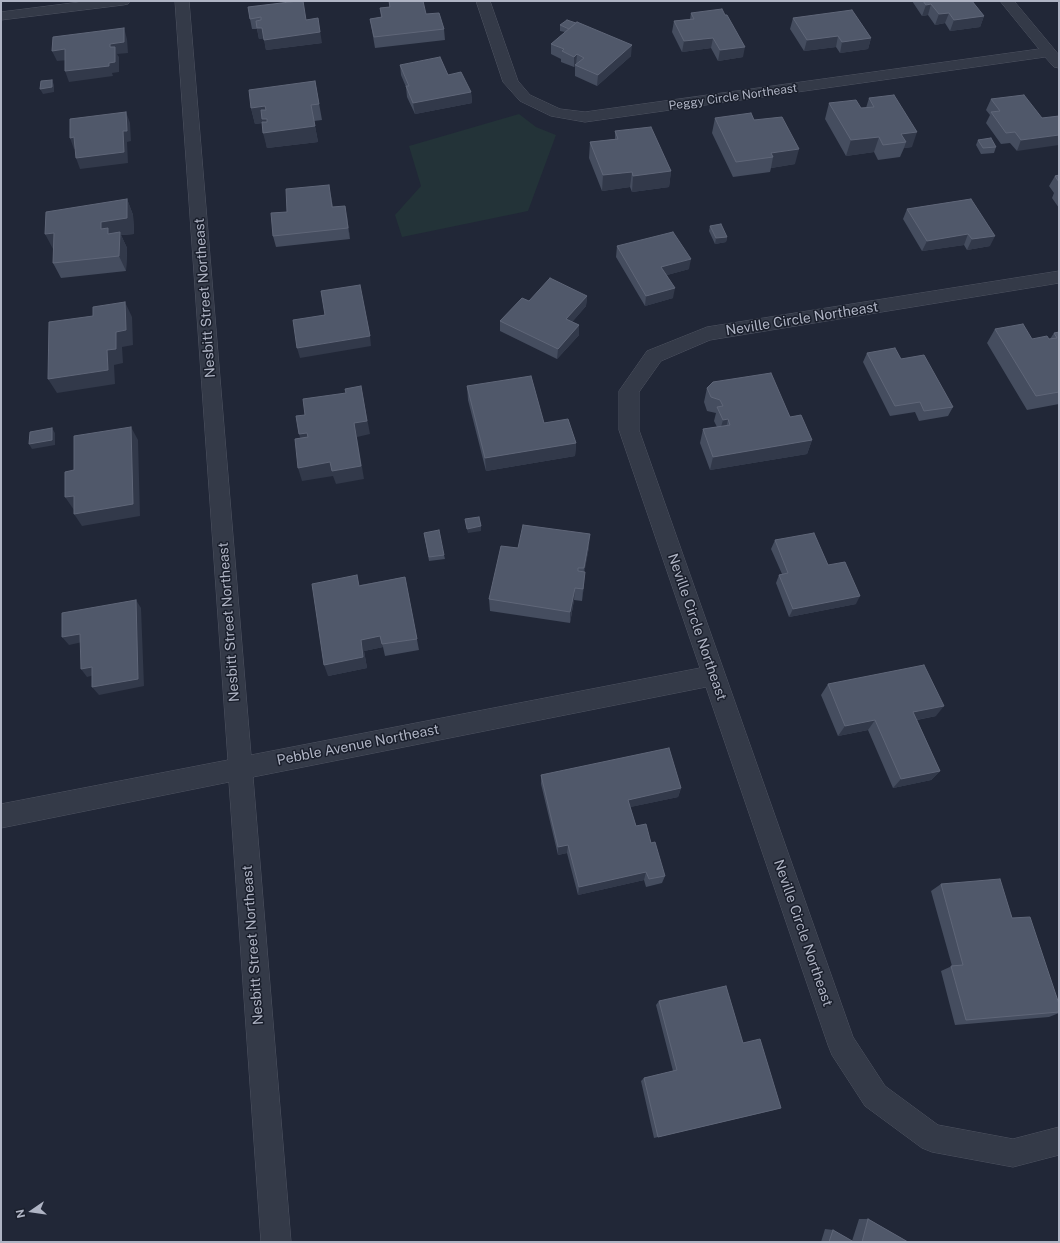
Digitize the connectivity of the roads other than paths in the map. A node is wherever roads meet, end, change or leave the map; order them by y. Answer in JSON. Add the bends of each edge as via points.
{"nodes":[{"id":1,"x":122,"y":1,"type":"edge"},
{"id":2,"x":182,"y":1,"type":"edge"},
{"id":3,"x":483,"y":1,"type":"edge"},
{"id":4,"x":1007,"y":1,"type":"edge"},
{"id":5,"x":1,"y":16,"type":"edge"},
{"id":6,"x":1049,"y":52,"type":"junction"},
{"id":7,"x":1059,"y":64,"type":"edge"},
{"id":8,"x":1059,"y":277,"type":"edge"},
{"id":9,"x":714,"y":675,"type":"junction"},
{"id":10,"x":240,"y":769,"type":"junction"},
{"id":11,"x":1,"y":816,"type":"edge"},
{"id":12,"x":1059,"y":1141,"type":"edge"},
{"id":13,"x":276,"y":1242,"type":"edge"}],
"edges":[{"from":1,"to":5,"type":"street"},
{"from":2,"to":10,"type":"street","name":"Nesbitt Street Northeast"},
{"from":3,"to":6,"type":"street","name":"Peggy Circle Northeast","via":[[511,82],[525,98],[556,113],[585,118]]},
{"from":4,"to":6,"type":"street"},
{"from":6,"to":7,"type":"street"},
{"from":8,"to":9,"type":"street","name":"Neville Circle Northeast","via":[[707,334],[654,356],[629,391],[629,430]]},
{"from":9,"to":10,"type":"street","name":"Pebble Avenue Northeast"},
{"from":9,"to":12,"type":"street","name":"Neville Circle Northeast","via":[[842,1045],[875,1096],[932,1138],[1013,1154]]},
{"from":10,"to":11,"type":"street","name":"Pebble Avenue Northeast"},
{"from":10,"to":13,"type":"street","name":"Nesbitt Street Northeast"}]}
